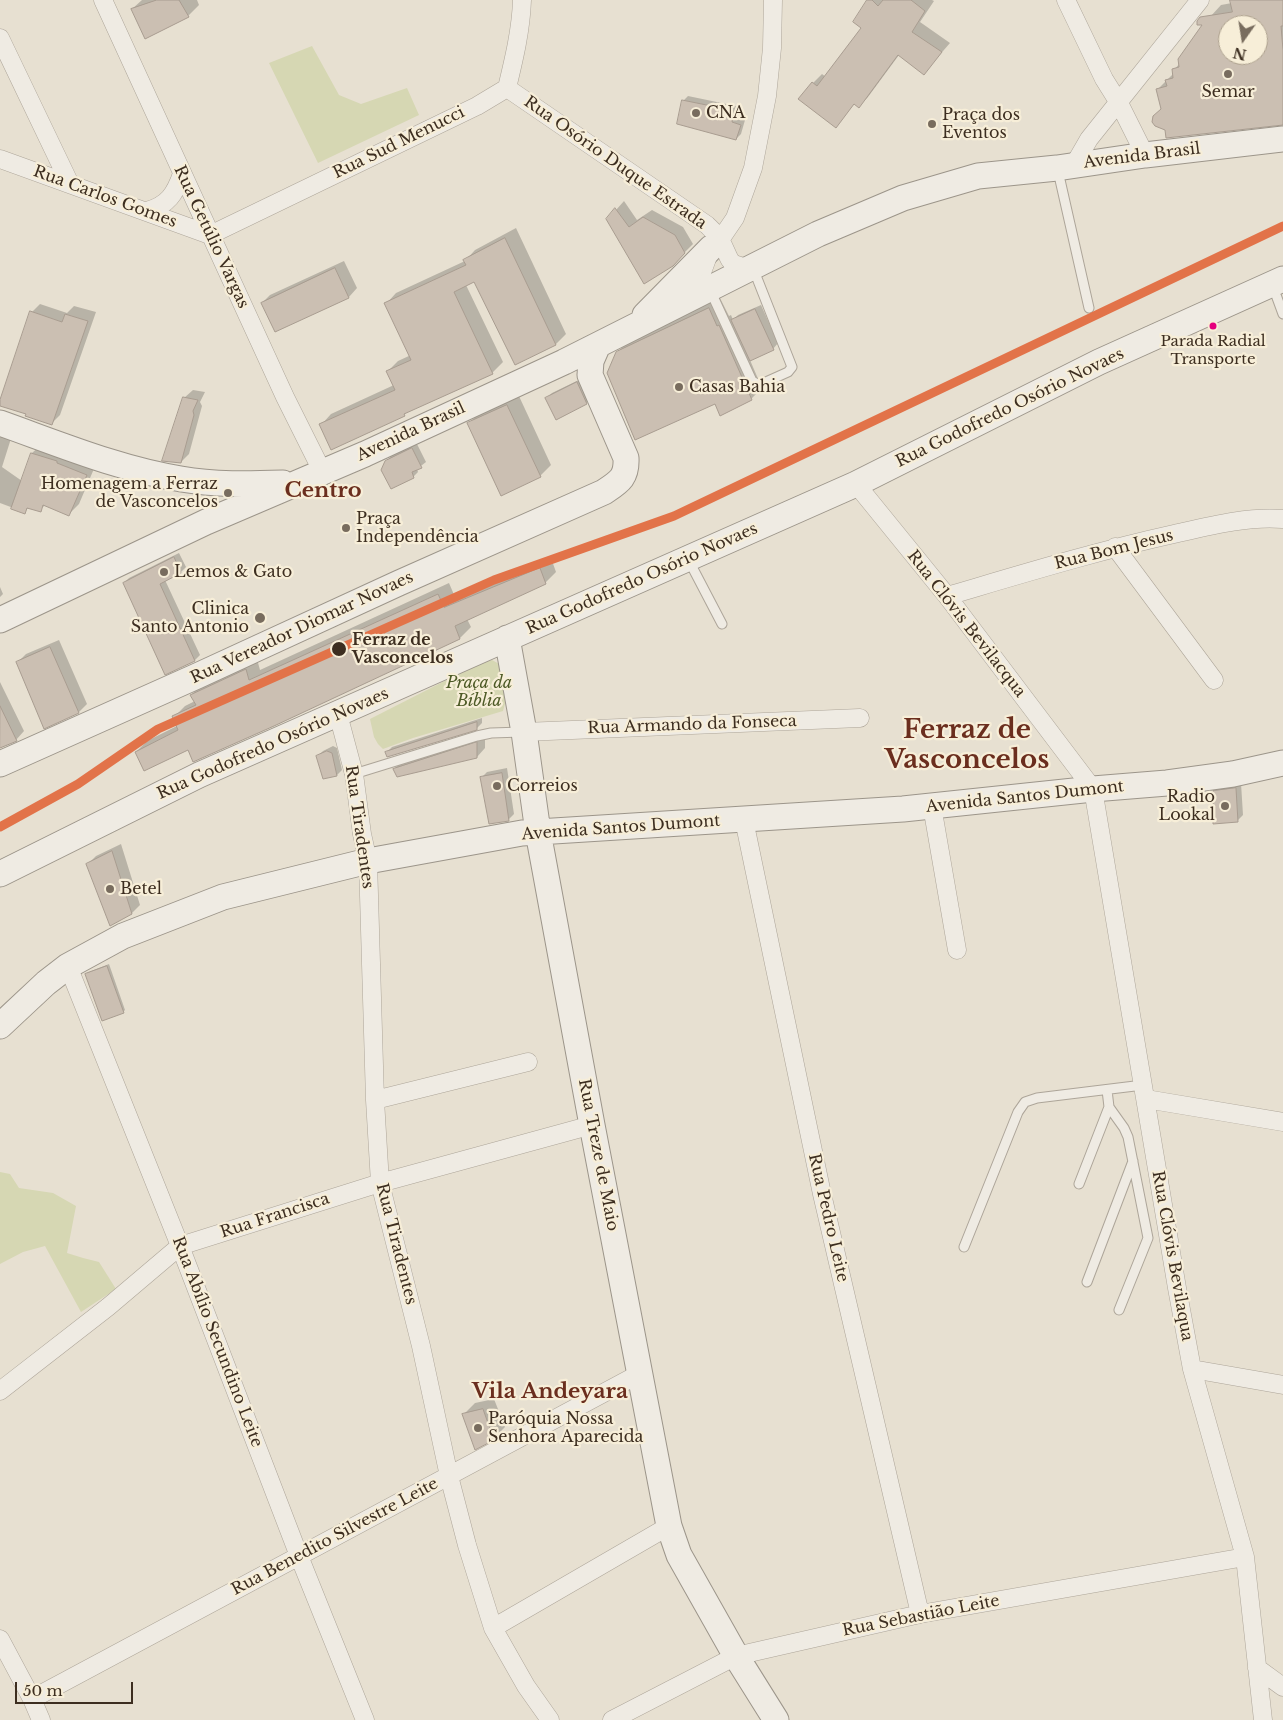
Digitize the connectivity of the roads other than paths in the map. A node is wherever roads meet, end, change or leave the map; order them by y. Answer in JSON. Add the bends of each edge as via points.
{"nodes":[{"id":1,"x":103,"y":0,"type":"edge"},
{"id":2,"x":522,"y":0,"type":"edge"},
{"id":3,"x":773,"y":0,"type":"edge"},
{"id":4,"x":1066,"y":0,"type":"edge"},
{"id":5,"x":1200,"y":0,"type":"edge"},
{"id":6,"x":0,"y":38,"type":"edge"},
{"id":7,"x":507,"y":88,"type":"junction"},
{"id":8,"x":1119,"y":103,"type":"junction"},
{"id":9,"x":1283,"y":139,"type":"edge"},
{"id":10,"x":1144,"y":155,"type":"junction"},
{"id":11,"x":0,"y":159,"type":"edge"},
{"id":12,"x":1066,"y":166,"type":"junction"},
{"id":13,"x":182,"y":174,"type":"junction"},
{"id":14,"x":70,"y":184,"type":"junction"},
{"id":15,"x":147,"y":211,"type":"junction"},
{"id":16,"x":210,"y":234,"type":"junction"},
{"id":17,"x":716,"y":244,"type":"junction"},
{"id":18,"x":753,"y":268,"type":"junction"},
{"id":19,"x":1278,"y":281,"type":"edge"},
{"id":20,"x":701,"y":294,"type":"junction"},
{"id":21,"x":1089,"y":308,"type":"dead end"},
{"id":22,"x":1283,"y":314,"type":"edge"},
{"id":23,"x":630,"y":328,"type":"junction"},
{"id":24,"x":598,"y":345,"type":"junction"},
{"id":25,"x":564,"y":362,"type":"junction"},
{"id":26,"x":590,"y":375,"type":"junction"},
{"id":27,"x":0,"y":423,"type":"edge"},
{"id":28,"x":322,"y":472,"type":"junction"},
{"id":29,"x":296,"y":483,"type":"junction"},
{"id":30,"x":856,"y":484,"type":"junction"},
{"id":31,"x":1283,"y":519,"type":"edge"},
{"id":32,"x":1115,"y":547,"type":"junction"},
{"id":33,"x":688,"y":559,"type":"junction"},
{"id":34,"x":947,"y":596,"type":"junction"},
{"id":35,"x":0,"y":620,"type":"edge"},
{"id":36,"x":722,"y":624,"type":"dead end"},
{"id":37,"x":507,"y":638,"type":"junction"},
{"id":38,"x":1214,"y":680,"type":"dead end"},
{"id":39,"x":338,"y":714,"type":"junction"},
{"id":40,"x":860,"y":718,"type":"dead end"},
{"id":41,"x":524,"y":732,"type":"junction"},
{"id":42,"x":1283,"y":762,"type":"edge"},
{"id":43,"x":0,"y":764,"type":"edge"},
{"id":44,"x":354,"y":774,"type":"junction"},
{"id":45,"x":1093,"y":788,"type":"junction"},
{"id":46,"x":932,"y":806,"type":"junction"},
{"id":47,"x":744,"y":820,"type":"junction"},
{"id":48,"x":538,"y":832,"type":"junction"},
{"id":49,"x":368,"y":861,"type":"junction"},
{"id":50,"x":0,"y":874,"type":"edge"},
{"id":51,"x":957,"y":950,"type":"dead end"},
{"id":52,"x":68,"y":966,"type":"junction"},
{"id":53,"x":0,"y":1026,"type":"edge"},
{"id":54,"x":528,"y":1062,"type":"dead end"},
{"id":55,"x":1107,"y":1090,"type":"junction"},
{"id":56,"x":1144,"y":1092,"type":"junction"},
{"id":57,"x":375,"y":1100,"type":"junction"},
{"id":58,"x":1109,"y":1107,"type":"junction"},
{"id":59,"x":1283,"y":1122,"type":"edge"},
{"id":60,"x":592,"y":1126,"type":"junction"},
{"id":61,"x":1133,"y":1161,"type":"junction"},
{"id":62,"x":380,"y":1183,"type":"junction"},
{"id":63,"x":1078,"y":1184,"type":"dead end"},
{"id":64,"x":180,"y":1246,"type":"junction"},
{"id":65,"x":964,"y":1247,"type":"dead end"},
{"id":66,"x":1087,"y":1282,"type":"dead end"},
{"id":67,"x":1120,"y":1310,"type":"dead end"},
{"id":68,"x":1192,"y":1369,"type":"junction"},
{"id":69,"x":639,"y":1374,"type":"junction"},
{"id":70,"x":1283,"y":1385,"type":"edge"},
{"id":71,"x":0,"y":1391,"type":"edge"},
{"id":72,"x":449,"y":1476,"type":"junction"},
{"id":73,"x":669,"y":1526,"type":"junction"},
{"id":74,"x":299,"y":1556,"type":"junction"},
{"id":75,"x":1245,"y":1557,"type":"junction"},
{"id":76,"x":920,"y":1614,"type":"junction"},
{"id":77,"x":493,"y":1628,"type":"junction"},
{"id":78,"x":1,"y":1644,"type":"edge"},
{"id":79,"x":736,"y":1656,"type":"junction"},
{"id":80,"x":1257,"y":1668,"type":"junction"},
{"id":81,"x":1283,"y":1687,"type":"edge"},
{"id":82,"x":32,"y":1700,"type":"junction"},
{"id":83,"x":41,"y":1720,"type":"edge"},
{"id":84,"x":365,"y":1720,"type":"edge"},
{"id":85,"x":550,"y":1720,"type":"edge"},
{"id":86,"x":612,"y":1720,"type":"edge"},
{"id":87,"x":776,"y":1720,"type":"edge"},
{"id":88,"x":1263,"y":1720,"type":"edge"}],
"edges":[{"from":1,"to":13,"type":"street","name":"Rua Getúlio Vargas"},
{"from":2,"to":7,"type":"street","via":[[517,46]]},
{"from":3,"to":17,"type":"street","via":[[767,96],[753,168],[735,218]]},
{"from":4,"to":8,"type":"street"},
{"from":5,"to":8,"type":"street"},
{"from":6,"to":14,"type":"street"},
{"from":7,"to":16,"type":"street","name":"Rua Sud Menucci","via":[[477,106]]},
{"from":7,"to":17,"type":"street","name":"Rua Osório Duque Estrada","via":[[707,225]]},
{"from":8,"to":10,"type":"street"},
{"from":8,"to":12,"type":"street"},
{"from":9,"to":10,"type":"main road","name":"Avenida Brasil"},
{"from":10,"to":12,"type":"main road","name":"Avenida Brasil"},
{"from":11,"to":14,"type":"street","name":"Rua Carlos Gomes"},
{"from":12,"to":18,"type":"main road","name":"Avenida Brasil","via":[[1001,175],[966,194],[818,234]]},
{"from":12,"to":21,"type":"lane"},
{"from":13,"to":15,"type":"street","via":[[166,202]]},
{"from":13,"to":16,"type":"street","name":"Rua Getúlio Vargas"},
{"from":14,"to":15,"type":"street","name":"Rua Carlos Gomes"},
{"from":15,"to":16,"type":"street","name":"Rua Carlos Gomes"},
{"from":16,"to":28,"type":"street","name":"Rua Getúlio Vargas"},
{"from":17,"to":18,"type":"street","name":"Rua Osório Duque Estrada","via":[[734,264]]},
{"from":17,"to":20,"type":"street"},
{"from":17,"to":23,"type":"main road"},
{"from":18,"to":20,"type":"main road","name":"Avenida Brasil"},
{"from":18,"to":20,"type":"lane","via":[[792,367],[788,372],[760,384],[752,381]]},
{"from":19,"to":22,"type":"lane"},
{"from":19,"to":30,"type":"main road","name":"Rua Godofredo Osório Novaes","via":[[1099,362]]},
{"from":20,"to":23,"type":"main road","name":"Avenida Brasil"},
{"from":23,"to":24,"type":"main road","name":"Avenida Brasil"},
{"from":24,"to":25,"type":"main road","name":"Avenida Brasil"},
{"from":24,"to":26,"type":"main road","via":[[591,361]]},
{"from":25,"to":26,"type":"main road"},
{"from":25,"to":28,"type":"main road","name":"Avenida Brasil"},
{"from":26,"to":43,"type":"main road","name":"Rua Vereador Diomar Novaes","via":[[626,458],[624,476],[618,483]]},
{"from":27,"to":29,"type":"main road","via":[[128,467],[180,479],[245,484]]},
{"from":28,"to":29,"type":"main road","name":"Avenida Brasil"},
{"from":29,"to":35,"type":"main road","name":"Avenida Brasil"},
{"from":30,"to":33,"type":"main road","name":"Rua Godofredo Osório Novaes"},
{"from":30,"to":34,"type":"street","name":"Rua Clóvis Bevilacqua"},
{"from":31,"to":32,"type":"street","name":"Rua Bom Jesus","via":[[1255,519]]},
{"from":32,"to":34,"type":"street","name":"Rua Bom Jesus"},
{"from":32,"to":38,"type":"street"},
{"from":33,"to":36,"type":"lane"},
{"from":33,"to":37,"type":"main road","name":"Rua Godofredo Osório Novaes"},
{"from":34,"to":45,"type":"street","name":"Rua Clóvis Bevilacqua"},
{"from":37,"to":39,"type":"main road","name":"Rua Godofredo Osório Novaes"},
{"from":37,"to":41,"type":"main road","name":"Rua Treze de Maio"},
{"from":39,"to":44,"type":"street","name":"Rua Tiradentes"},
{"from":39,"to":50,"type":"main road","name":"Rua Godofredo Osório Novaes","via":[[199,776]]},
{"from":40,"to":41,"type":"street","name":"Rua Armando da Fonseca"},
{"from":41,"to":44,"type":"lane","via":[[477,736]]},
{"from":41,"to":48,"type":"main road","name":"Rua Treze de Maio"},
{"from":42,"to":45,"type":"main road","name":"Avenida Santos Dumont","via":[[1233,774]]},
{"from":44,"to":49,"type":"street","name":"Rua Tiradentes"},
{"from":45,"to":46,"type":"main road","name":"Avenida Santos Dumont"},
{"from":45,"to":56,"type":"street","name":"Rua Clóvis Bevilaqua"},
{"from":46,"to":47,"type":"main road","name":"Avenida Santos Dumont"},
{"from":46,"to":51,"type":"street"},
{"from":47,"to":48,"type":"main road","name":"Avenida Santos Dumont"},
{"from":47,"to":76,"type":"street","name":"Rua Pedro Leite","via":[[822,1194]]},
{"from":48,"to":49,"type":"main road","name":"Avenida Santos Dumont"},
{"from":48,"to":60,"type":"main road","name":"Rua Treze de Maio"},
{"from":49,"to":52,"type":"main road","name":"Avenida Santos Dumont","via":[[223,897],[123,936]]},
{"from":49,"to":57,"type":"street","name":"Rua Tiradentes"},
{"from":52,"to":53,"type":"main road","name":"Avenida Santos Dumont"},
{"from":52,"to":64,"type":"street","name":"Rua Abílio Secundino Leite"},
{"from":54,"to":57,"type":"street"},
{"from":55,"to":56,"type":"lane"},
{"from":55,"to":58,"type":"lane"},
{"from":55,"to":65,"type":"lane","via":[[1026,1102],[1018,1112]]},
{"from":56,"to":59,"type":"street"},
{"from":56,"to":68,"type":"street","name":"Rua Clóvis Bevilaqua"},
{"from":57,"to":62,"type":"street","name":"Rua Tiradentes"},
{"from":58,"to":61,"type":"lane","via":[[1128,1136]]},
{"from":58,"to":63,"type":"lane"},
{"from":60,"to":62,"type":"street","name":"Rua Francisca"},
{"from":60,"to":69,"type":"main road","name":"Rua Treze de Maio"},
{"from":61,"to":66,"type":"lane"},
{"from":61,"to":67,"type":"lane","via":[[1148,1238]]},
{"from":62,"to":64,"type":"street","name":"Rua Francisca"},
{"from":62,"to":72,"type":"street","name":"Rua Tiradentes","via":[[421,1346]]},
{"from":64,"to":71,"type":"street","name":"Rua Francisca"},
{"from":64,"to":74,"type":"street","name":"Rua Abílio Secundino Leite"},
{"from":68,"to":70,"type":"street"},
{"from":68,"to":75,"type":"street","name":"Rua Clóvis Bevilaqua"},
{"from":69,"to":72,"type":"street","name":"Rua Benedito Silvestre Leite"},
{"from":69,"to":73,"type":"main road","name":"Rua Treze de Maio"},
{"from":72,"to":74,"type":"street","name":"Rua Benedito Silvestre Leite"},
{"from":72,"to":77,"type":"street","name":"Rua Tiradentes"},
{"from":73,"to":77,"type":"street"},
{"from":73,"to":79,"type":"main road","name":"Rua Treze de Maio","via":[[679,1555]]},
{"from":74,"to":82,"type":"street","name":"Rua Benedito Silvestre Leite"},
{"from":74,"to":84,"type":"street","name":"Rua Abílio Secundino Leite"},
{"from":75,"to":76,"type":"street","name":"Rua Sebastião Leite"},
{"from":75,"to":80,"type":"street","name":"Rua Clóvis Bevilaqua"},
{"from":76,"to":79,"type":"street","name":"Rua Sebastião Leite"},
{"from":77,"to":85,"type":"street","name":"Rua Tiradentes"},
{"from":78,"to":82,"type":"street"},
{"from":79,"to":86,"type":"street","name":"Rua Sebastião Leite"},
{"from":79,"to":87,"type":"main road","name":"Rua Treze de Maio"},
{"from":80,"to":81,"type":"street"},
{"from":80,"to":88,"type":"street","name":"Rua Clóvis Bevilaqua"},
{"from":82,"to":83,"type":"street"}]}
